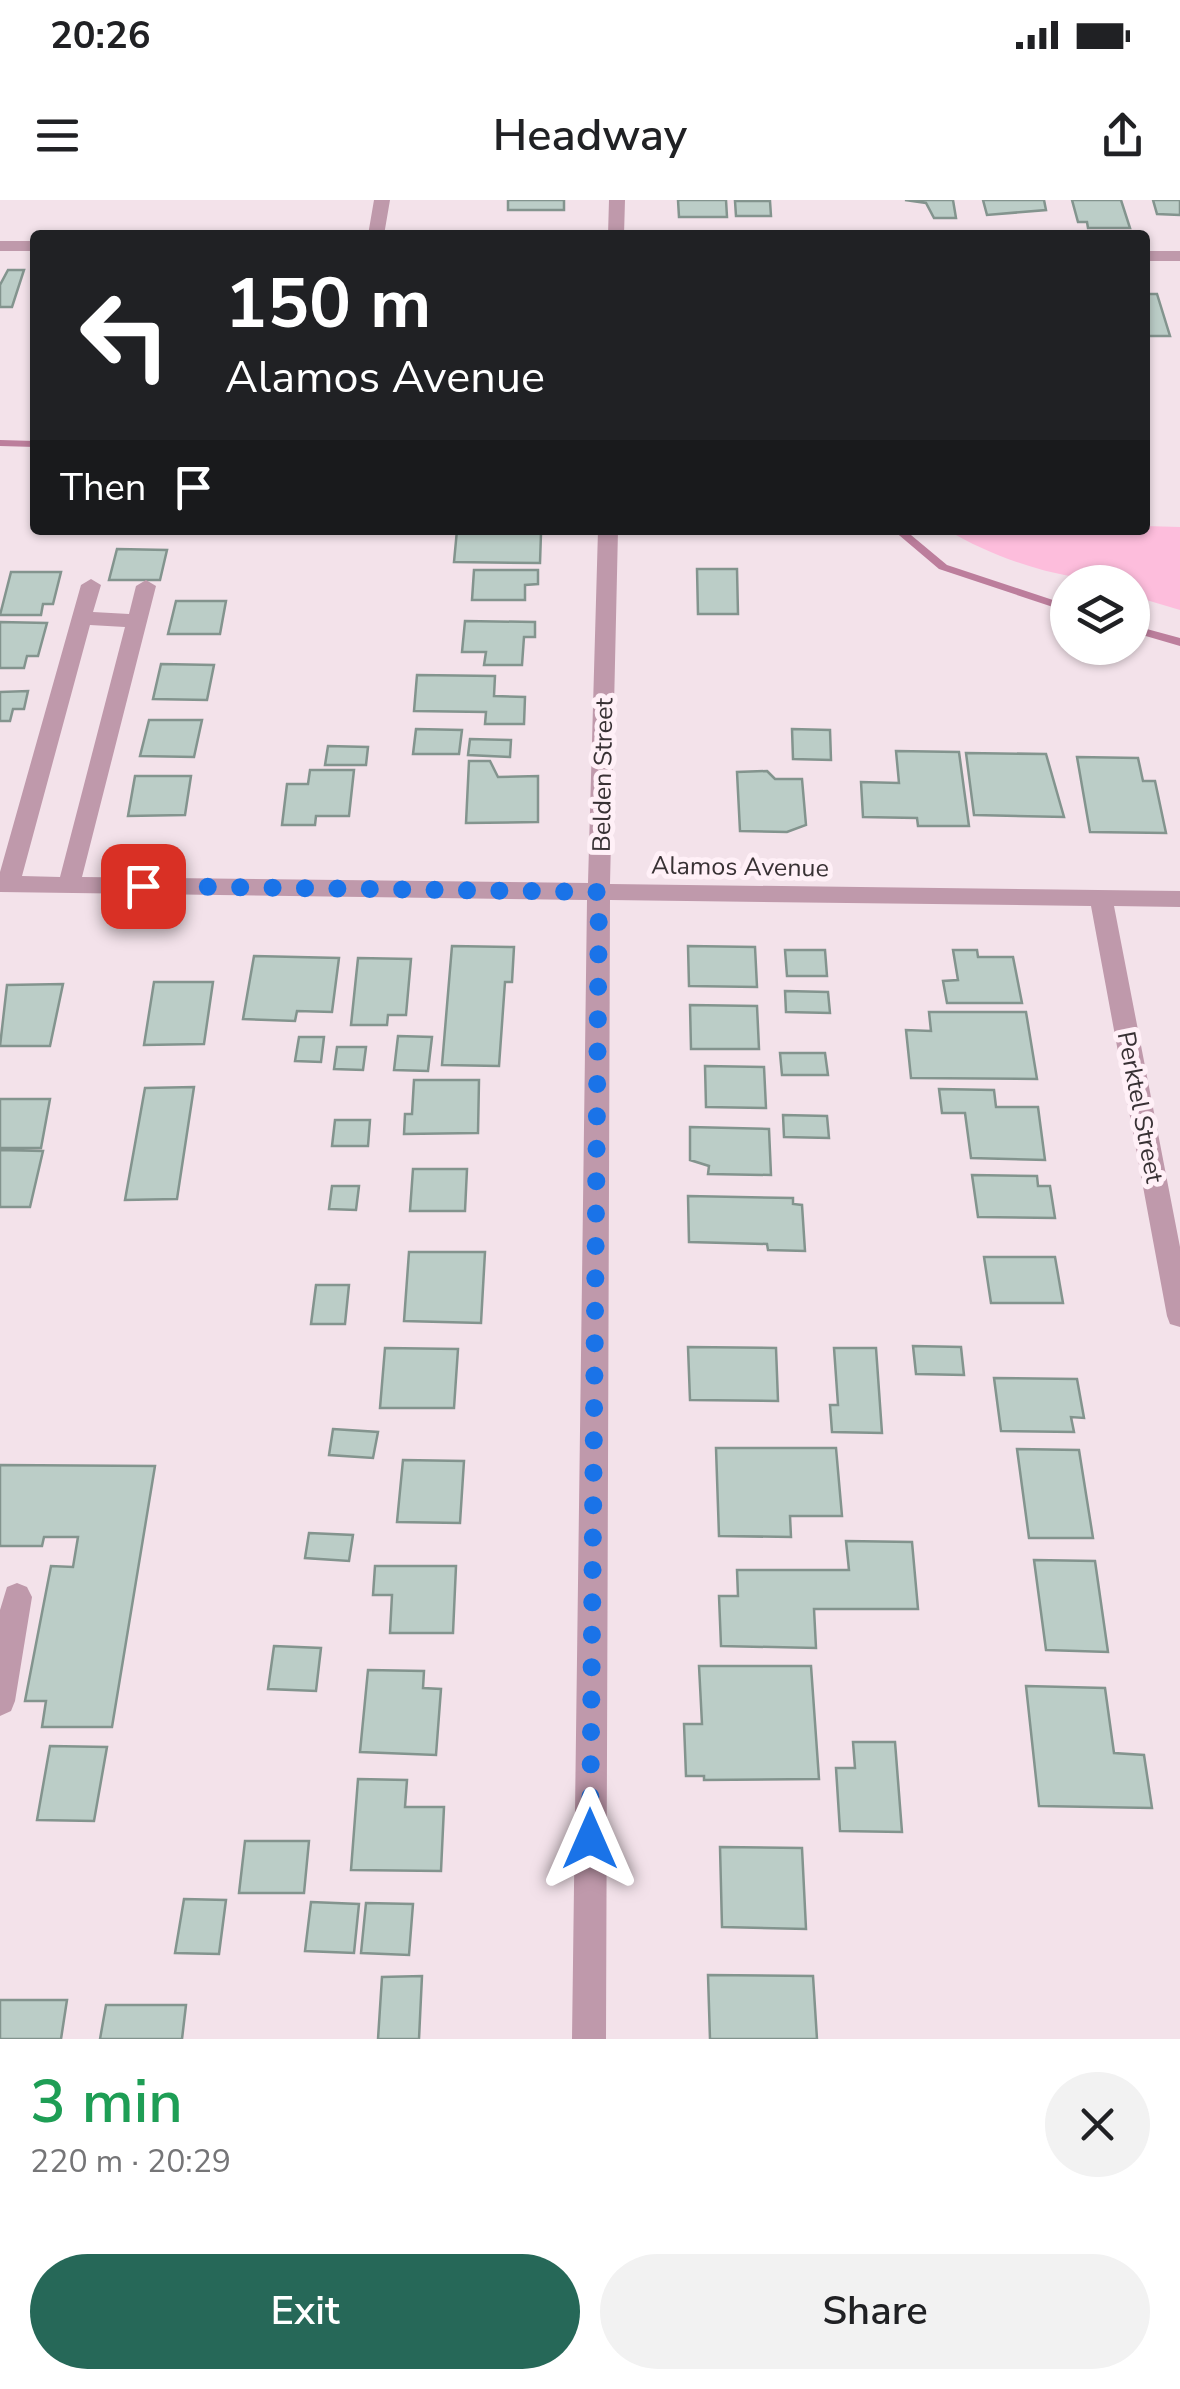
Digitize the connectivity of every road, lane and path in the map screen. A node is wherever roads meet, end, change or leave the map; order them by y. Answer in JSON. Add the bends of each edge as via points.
{"nodes":[{"id":1,"x":382,"y":200,"type":"edge"},
{"id":2,"x":617,"y":200,"type":"edge"},
{"id":3,"x":377,"y":230,"type":"edge"},
{"id":4,"x":616,"y":230,"type":"edge"},
{"id":5,"x":0,"y":246,"type":"edge"},
{"id":6,"x":30,"y":246,"type":"edge"},
{"id":7,"x":1150,"y":256,"type":"edge"},
{"id":8,"x":1180,"y":256,"type":"edge"},
{"id":9,"x":608,"y":535,"type":"edge"},
{"id":10,"x":92,"y":585,"type":"dead end"},
{"id":11,"x":146,"y":586,"type":"dead end"},
{"id":12,"x":82,"y":618,"type":"junction"},
{"id":13,"x":136,"y":621,"type":"junction"},
{"id":14,"x":4,"y":884,"type":"edge"},
{"id":15,"x":69,"y":885,"type":"junction"},
{"id":16,"x":599,"y":892,"type":"junction"},
{"id":17,"x":1101,"y":898,"type":"junction"},
{"id":18,"x":1180,"y":899,"type":"edge"},
{"id":19,"x":1180,"y":1316,"type":"edge"},
{"id":20,"x":16,"y":1597,"type":"dead end"},
{"id":21,"x":0,"y":1700,"type":"edge"},
{"id":22,"x":589,"y":2039,"type":"edge"}],
"edges":[{"from":1,"to":3,"type":"street"},
{"from":2,"to":4,"type":"street"},
{"from":5,"to":6,"type":"street"},
{"from":7,"to":8,"type":"street"},
{"from":9,"to":16,"type":"street","name":"Belden Street"},
{"from":10,"to":12,"type":"street"},
{"from":11,"to":13,"type":"street"},
{"from":12,"to":13,"type":"street"},
{"from":12,"to":14,"type":"street"},
{"from":13,"to":15,"type":"street"},
{"from":14,"to":15,"type":"street","name":"Alamos Avenue"},
{"from":15,"to":16,"type":"street","name":"Alamos Avenue"},
{"from":16,"to":17,"type":"street","name":"Alamos Avenue"},
{"from":16,"to":22,"type":"street","name":"Belden Street"},
{"from":17,"to":18,"type":"street","name":"Alamos Avenue"},
{"from":17,"to":19,"type":"street","name":"Perktel Street"},
{"from":20,"to":21,"type":"street"}]}
